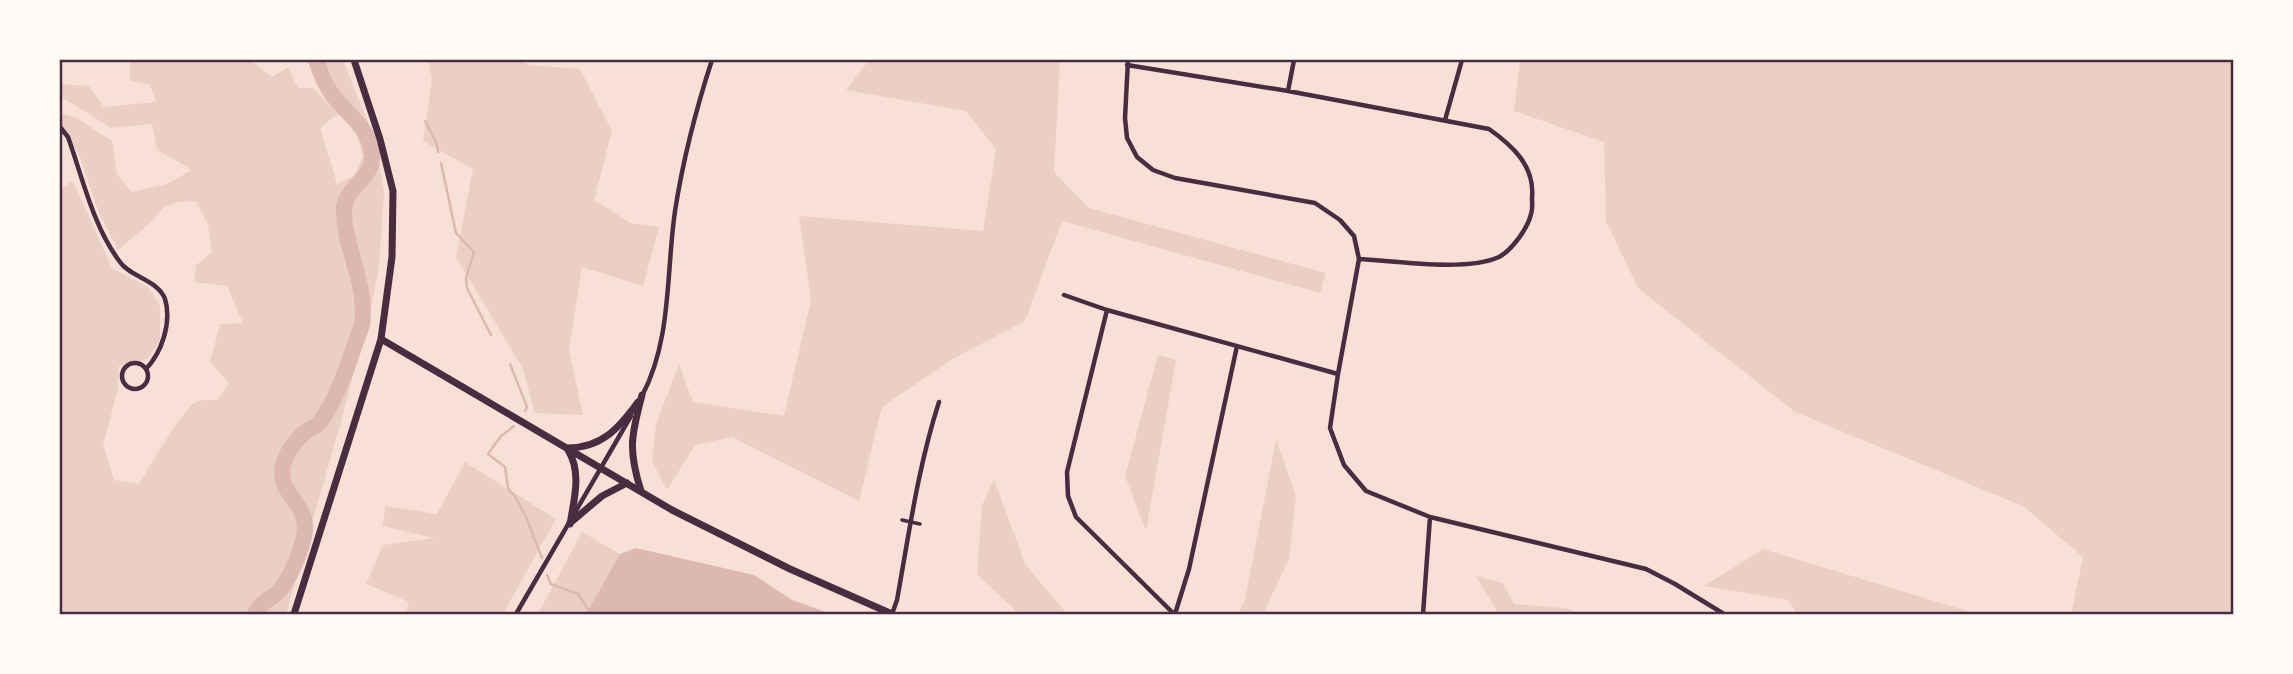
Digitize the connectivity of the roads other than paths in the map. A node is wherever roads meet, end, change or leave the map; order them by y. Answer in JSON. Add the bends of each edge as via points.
{"nodes":[{"id":1,"x":354,"y":60,"type":"edge"},
{"id":2,"x":711,"y":60,"type":"edge"},
{"id":3,"x":1294,"y":60,"type":"edge"},
{"id":4,"x":1462,"y":60,"type":"edge"},
{"id":5,"x":1127,"y":62,"type":"edge"},
{"id":6,"x":1288,"y":91,"type":"junction"},
{"id":7,"x":1445,"y":120,"type":"junction"},
{"id":8,"x":60,"y":127,"type":"edge"},
{"id":9,"x":1359,"y":259,"type":"junction"},
{"id":10,"x":1064,"y":295,"type":"dead end"},
{"id":11,"x":1107,"y":310,"type":"junction"},
{"id":12,"x":381,"y":340,"type":"junction"},
{"id":13,"x":1238,"y":346,"type":"junction"},
{"id":14,"x":146,"y":369,"type":"junction"},
{"id":15,"x":1338,"y":374,"type":"junction"},
{"id":16,"x":642,"y":395,"type":"junction"},
{"id":17,"x":939,"y":402,"type":"dead end"},
{"id":18,"x":567,"y":448,"type":"junction"},
{"id":19,"x":602,"y":469,"type":"junction"},
{"id":20,"x":627,"y":483,"type":"junction"},
{"id":21,"x":642,"y":492,"type":"junction"},
{"id":22,"x":1430,"y":517,"type":"junction"},
{"id":23,"x":902,"y":520,"type":"dead end"},
{"id":24,"x":911,"y":522,"type":"junction"},
{"id":25,"x":569,"y":524,"type":"junction"},
{"id":26,"x":920,"y":524,"type":"dead end"},
{"id":27,"x":294,"y":614,"type":"edge"},
{"id":28,"x":516,"y":614,"type":"edge"},
{"id":29,"x":892,"y":614,"type":"edge"},
{"id":30,"x":1175,"y":614,"type":"edge"},
{"id":31,"x":1423,"y":614,"type":"edge"},
{"id":32,"x":1724,"y":614,"type":"edge"}],
"edges":[{"from":1,"to":12,"type":"main road","via":[[393,191],[392,257]]},
{"from":2,"to":16,"type":"street","via":[[675,214],[667,308],[652,376]]},
{"from":3,"to":6,"type":"street"},
{"from":4,"to":7,"type":"street"},
{"from":5,"to":6,"type":"street"},
{"from":5,"to":9,"type":"street","via":[[1127,138],[1137,157],[1153,170],[1175,178],[1315,203],[1354,236]]},
{"from":6,"to":7,"type":"street"},
{"from":7,"to":9,"type":"street","via":[[1489,129],[1511,144],[1527,166],[1533,191],[1531,215],[1518,239],[1500,256],[1478,262]]},
{"from":8,"to":14,"type":"street","via":[[68,137],[101,231],[121,265],[164,297],[164,339]]},
{"from":9,"to":15,"type":"street"},
{"from":10,"to":11,"type":"street"},
{"from":11,"to":13,"type":"street"},
{"from":11,"to":30,"type":"street","via":[[1067,472],[1068,496],[1076,517]]},
{"from":12,"to":18,"type":"main road"},
{"from":12,"to":27,"type":"main road"},
{"from":13,"to":15,"type":"street"},
{"from":13,"to":30,"type":"street"},
{"from":14,"to":14,"type":"street","via":[[139,364],[127,366],[122,374],[126,386],[142,387],[147,381]]},
{"from":15,"to":22,"type":"street","via":[[1330,428],[1344,465],[1366,491]]},
{"from":16,"to":18,"type":"main road","via":[[620,427],[585,448]]},
{"from":16,"to":19,"type":"street"},
{"from":16,"to":21,"type":"main road","via":[[631,444]]},
{"from":17,"to":24,"type":"street"},
{"from":18,"to":19,"type":"main road"},
{"from":18,"to":25,"type":"main road","via":[[576,471]]},
{"from":19,"to":20,"type":"main road"},
{"from":19,"to":25,"type":"street"},
{"from":20,"to":21,"type":"main road"},
{"from":20,"to":25,"type":"main road"},
{"from":21,"to":29,"type":"main road","via":[[718,533]]},
{"from":22,"to":31,"type":"street"},
{"from":22,"to":32,"type":"street","via":[[1646,569]]},
{"from":23,"to":24,"type":"street"},
{"from":24,"to":26,"type":"street"},
{"from":24,"to":29,"type":"street"},
{"from":25,"to":28,"type":"street"}]}
